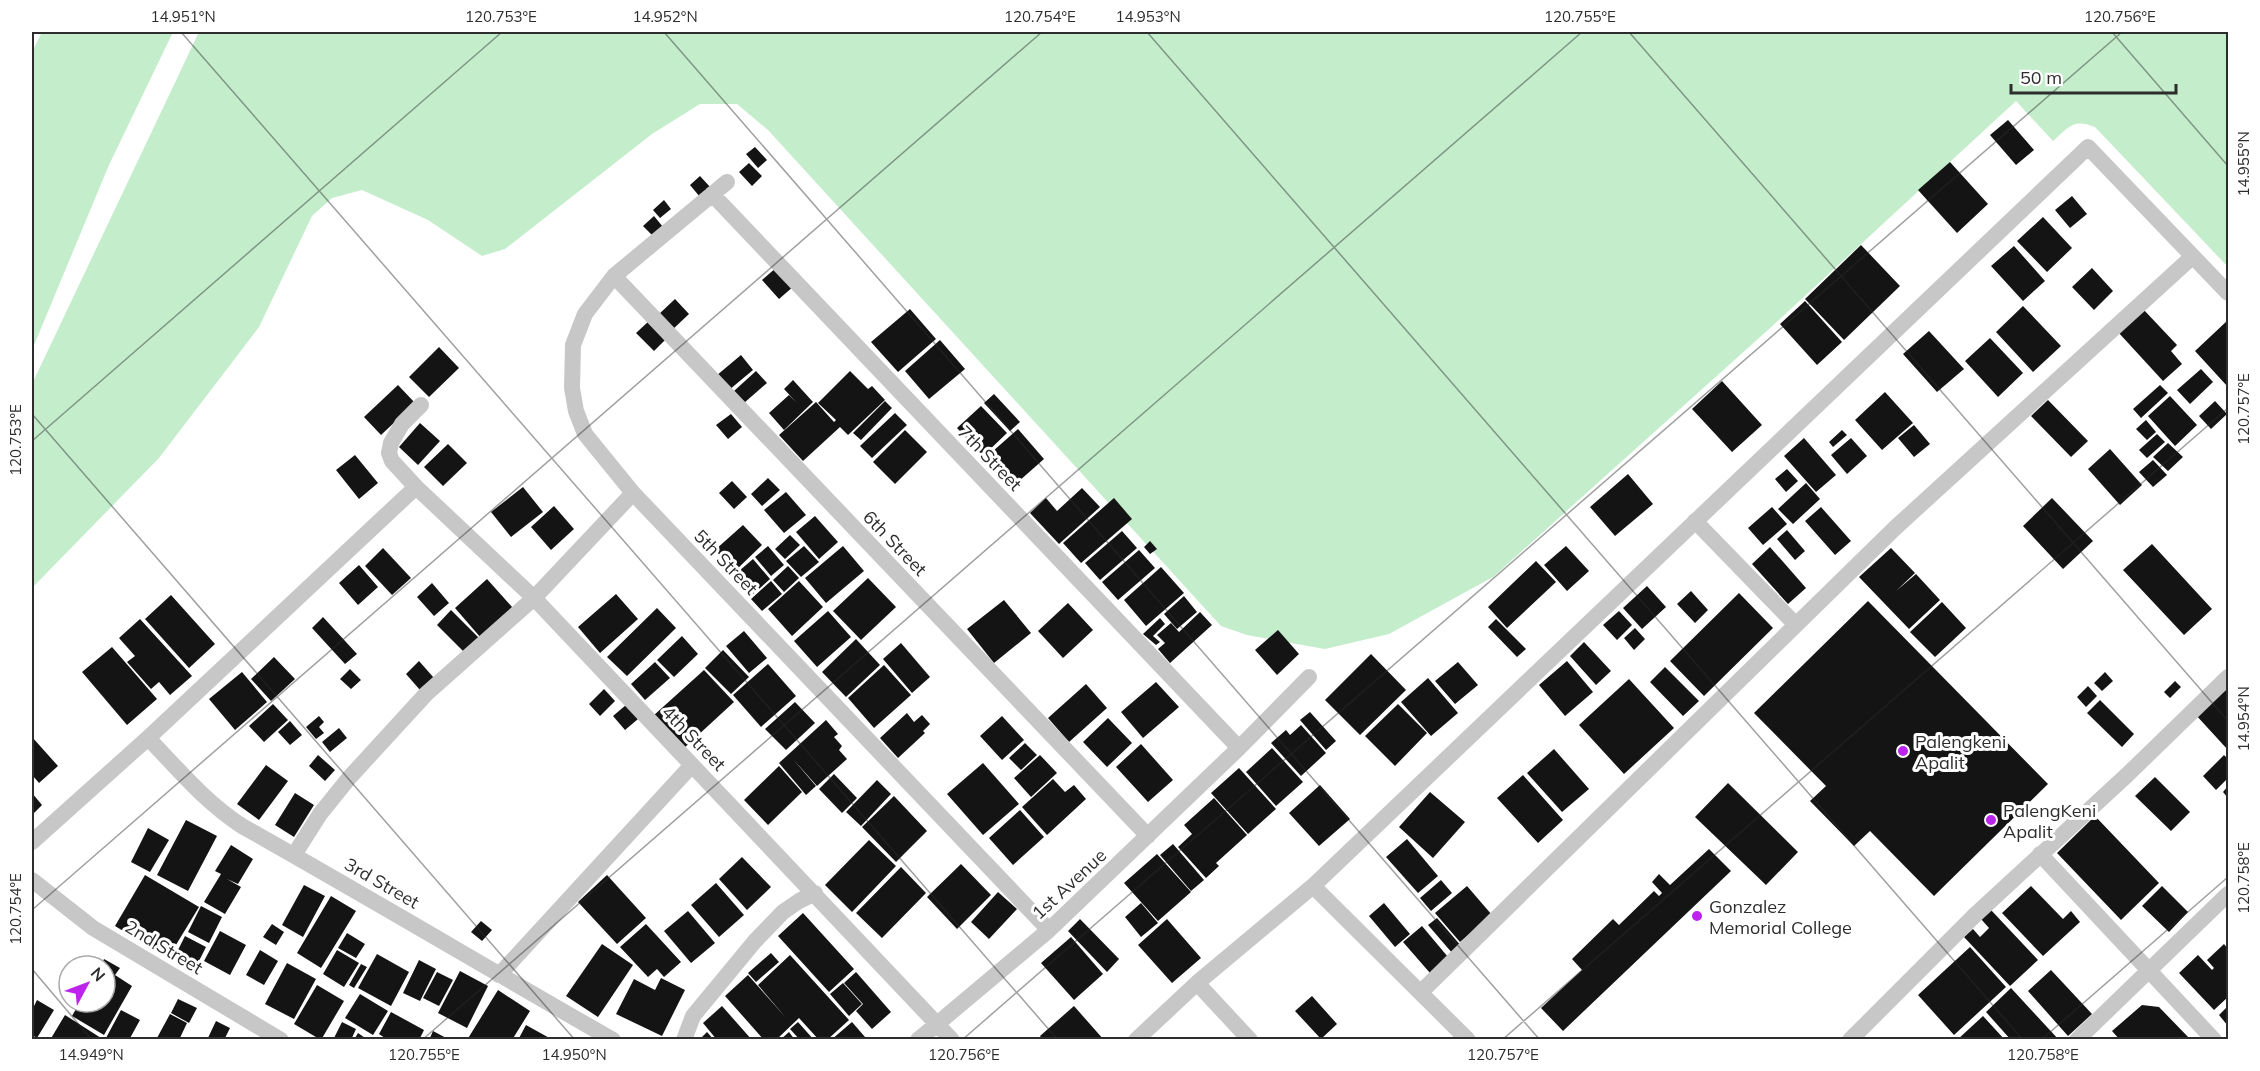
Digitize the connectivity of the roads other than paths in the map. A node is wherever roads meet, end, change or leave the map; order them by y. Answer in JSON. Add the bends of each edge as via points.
{"nodes":[{"id":1,"x":727,"y":182,"type":"dead end"},
{"id":2,"x":712,"y":194,"type":"junction"},
{"id":3,"x":2192,"y":257,"type":"junction"},
{"id":4,"x":614,"y":276,"type":"junction"},
{"id":5,"x":2229,"y":293,"type":"edge"},
{"id":6,"x":422,"y":405,"type":"dead end"},
{"id":7,"x":416,"y":488,"type":"junction"},
{"id":8,"x":633,"y":493,"type":"junction"},
{"id":9,"x":1695,"y":521,"type":"junction"},
{"id":10,"x":534,"y":598,"type":"junction"},
{"id":11,"x":1796,"y":625,"type":"junction"},
{"id":12,"x":1309,"y":677,"type":"dead end"},
{"id":13,"x":2229,"y":677,"type":"edge"},
{"id":14,"x":148,"y":738,"type":"junction"},
{"id":15,"x":1239,"y":748,"type":"junction"},
{"id":16,"x":692,"y":765,"type":"junction"},
{"id":17,"x":1148,"y":836,"type":"junction"},
{"id":18,"x":32,"y":842,"type":"edge"},
{"id":19,"x":2040,"y":854,"type":"junction"},
{"id":20,"x":294,"y":855,"type":"junction"},
{"id":21,"x":32,"y":880,"type":"edge"},
{"id":22,"x":1312,"y":886,"type":"junction"},
{"id":23,"x":815,"y":893,"type":"junction"},
{"id":24,"x":2229,"y":894,"type":"edge"},
{"id":25,"x":1049,"y":930,"type":"junction"},
{"id":26,"x":2149,"y":970,"type":"junction"},
{"id":27,"x":499,"y":975,"type":"junction"},
{"id":28,"x":1197,"y":983,"type":"junction"},
{"id":29,"x":1421,"y":992,"type":"junction"},
{"id":30,"x":937,"y":1023,"type":"junction"},
{"id":31,"x":281,"y":1040,"type":"edge"},
{"id":32,"x":613,"y":1040,"type":"edge"},
{"id":33,"x":684,"y":1040,"type":"edge"},
{"id":34,"x":918,"y":1040,"type":"edge"},
{"id":35,"x":952,"y":1040,"type":"edge"},
{"id":36,"x":1136,"y":1040,"type":"edge"},
{"id":37,"x":1250,"y":1040,"type":"edge"},
{"id":38,"x":1468,"y":1040,"type":"edge"},
{"id":39,"x":1850,"y":1040,"type":"edge"},
{"id":40,"x":2077,"y":1040,"type":"edge"},
{"id":41,"x":2214,"y":1040,"type":"edge"}],
"edges":[{"from":1,"to":2,"type":"street","name":"5th Street"},
{"from":2,"to":4,"type":"street","name":"5th Street"},
{"from":2,"to":15,"type":"street","name":"7th Street"},
{"from":3,"to":5,"type":"street"},
{"from":3,"to":9,"type":"street","via":[[2088,147]]},
{"from":3,"to":11,"type":"street","via":[[1895,528]]},
{"from":4,"to":8,"type":"street","name":"5th Street","via":[[585,314],[573,345],[572,388],[585,434]]},
{"from":4,"to":17,"type":"street","name":"6th Street"},
{"from":6,"to":7,"type":"street","name":"4th Street","via":[[402,424],[389,453]]},
{"from":7,"to":10,"type":"street","name":"4th Street"},
{"from":7,"to":14,"type":"street"},
{"from":8,"to":10,"type":"street"},
{"from":8,"to":25,"type":"street","name":"5th Street"},
{"from":9,"to":11,"type":"street"},
{"from":9,"to":22,"type":"street"},
{"from":10,"to":16,"type":"street","name":"4th Street"},
{"from":10,"to":20,"type":"street","via":[[426,694],[356,770],[320,814]]},
{"from":11,"to":29,"type":"street"},
{"from":12,"to":15,"type":"street","name":"1st Avenue"},
{"from":13,"to":19,"type":"street"},
{"from":14,"to":18,"type":"street"},
{"from":14,"to":20,"type":"street","name":"3rd Street","via":[[222,814]]},
{"from":15,"to":17,"type":"street","name":"1st Avenue"},
{"from":16,"to":23,"type":"street","name":"4th Street"},
{"from":16,"to":27,"type":"street"},
{"from":17,"to":25,"type":"street","name":"1st Avenue"},
{"from":19,"to":26,"type":"street"},
{"from":19,"to":39,"type":"street"},
{"from":20,"to":27,"type":"street","name":"3rd Street"},
{"from":21,"to":31,"type":"street","name":"2nd Street","via":[[93,928]]},
{"from":22,"to":28,"type":"street"},
{"from":22,"to":29,"type":"street"},
{"from":23,"to":30,"type":"street","name":"4th Street"},
{"from":23,"to":33,"type":"street","via":[[783,912],[755,941],[693,1016]]},
{"from":24,"to":26,"type":"street"},
{"from":25,"to":30,"type":"street","name":"1st Avenue"},
{"from":26,"to":40,"type":"street"},
{"from":26,"to":41,"type":"street"},
{"from":27,"to":32,"type":"street","name":"3rd Street"},
{"from":28,"to":36,"type":"street"},
{"from":28,"to":37,"type":"street"},
{"from":29,"to":38,"type":"street"},
{"from":30,"to":34,"type":"street","name":"1st Avenue"},
{"from":30,"to":35,"type":"street","name":"4th Street"}]}
